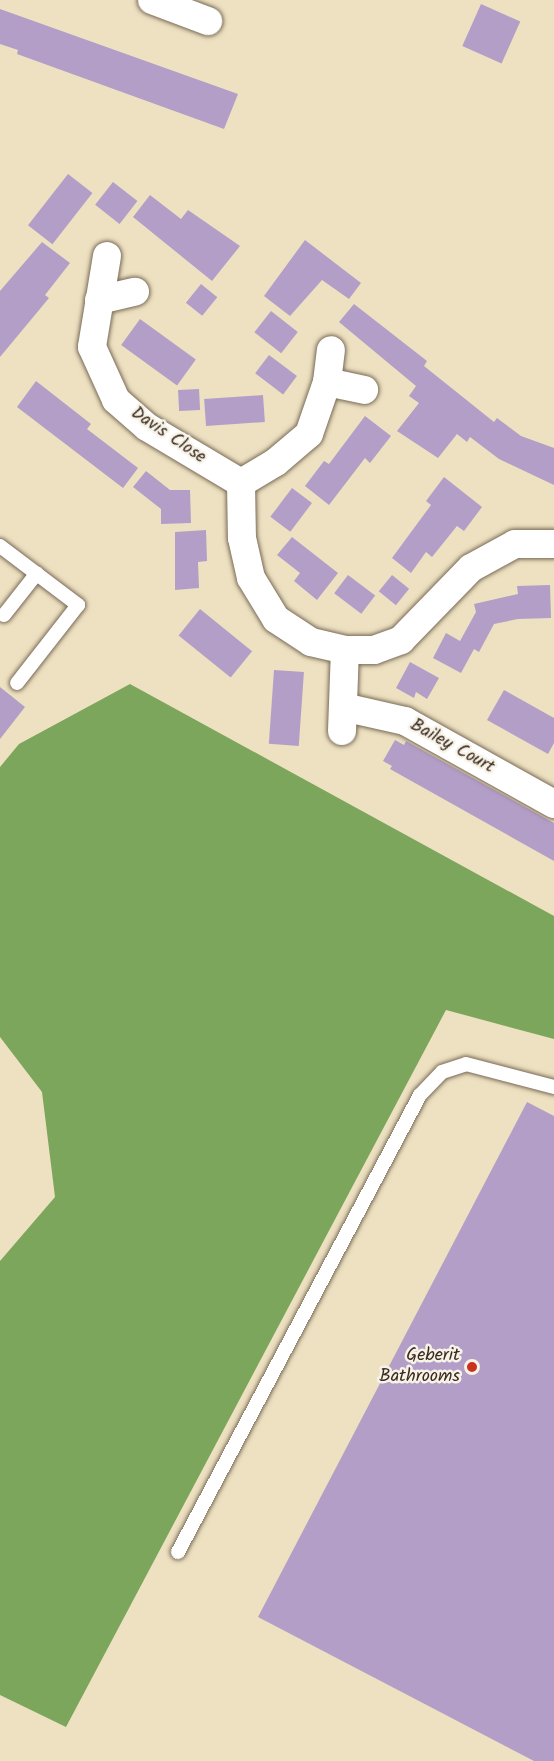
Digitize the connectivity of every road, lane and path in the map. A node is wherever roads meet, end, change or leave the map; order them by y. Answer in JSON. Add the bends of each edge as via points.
{"nodes":[{"id":1,"x":152,"y":0,"type":"edge"},
{"id":2,"x":208,"y":21,"type":"dead end"},
{"id":3,"x":107,"y":256,"type":"dead end"},
{"id":4,"x":135,"y":292,"type":"dead end"},
{"id":5,"x":99,"y":300,"type":"junction"},
{"id":6,"x":331,"y":351,"type":"dead end"},
{"id":7,"x":327,"y":382,"type":"junction"},
{"id":8,"x":364,"y":390,"type":"dead end"},
{"id":9,"x":241,"y":483,"type":"junction"},
{"id":10,"x":554,"y":544,"type":"edge"},
{"id":11,"x":0,"y":546,"type":"edge"},
{"id":12,"x":37,"y":573,"type":"junction"},
{"id":13,"x":4,"y":615,"type":"dead end"},
{"id":14,"x":345,"y":650,"type":"junction"},
{"id":15,"x":16,"y":683,"type":"dead end"},
{"id":16,"x":554,"y":804,"type":"edge"},
{"id":17,"x":554,"y":1086,"type":"edge"},
{"id":18,"x":178,"y":1552,"type":"dead end"}],
"edges":[{"from":1,"to":2,"type":"street"},
{"from":3,"to":5,"type":"street","name":"Davis Close"},
{"from":4,"to":5,"type":"street"},
{"from":5,"to":9,"type":"street","name":"Davis Close","via":[[80,349],[116,400],[147,427]]},
{"from":6,"to":7,"type":"street"},
{"from":7,"to":8,"type":"street"},
{"from":7,"to":9,"type":"street","via":[[309,434],[276,462]]},
{"from":9,"to":14,"type":"street","via":[[242,538],[250,579],[276,619],[311,642]]},
{"from":10,"to":14,"type":"street","via":[[516,544],[471,568],[401,640],[374,650]]},
{"from":11,"to":12,"type":"lane"},
{"from":12,"to":13,"type":"lane"},
{"from":12,"to":15,"type":"lane","via":[[78,605]]},
{"from":14,"to":16,"type":"street","name":"Bailey Court","via":[[343,719],[405,721]]},
{"from":17,"to":18,"type":"lane","via":[[466,1064],[442,1072],[420,1095]]}]}
